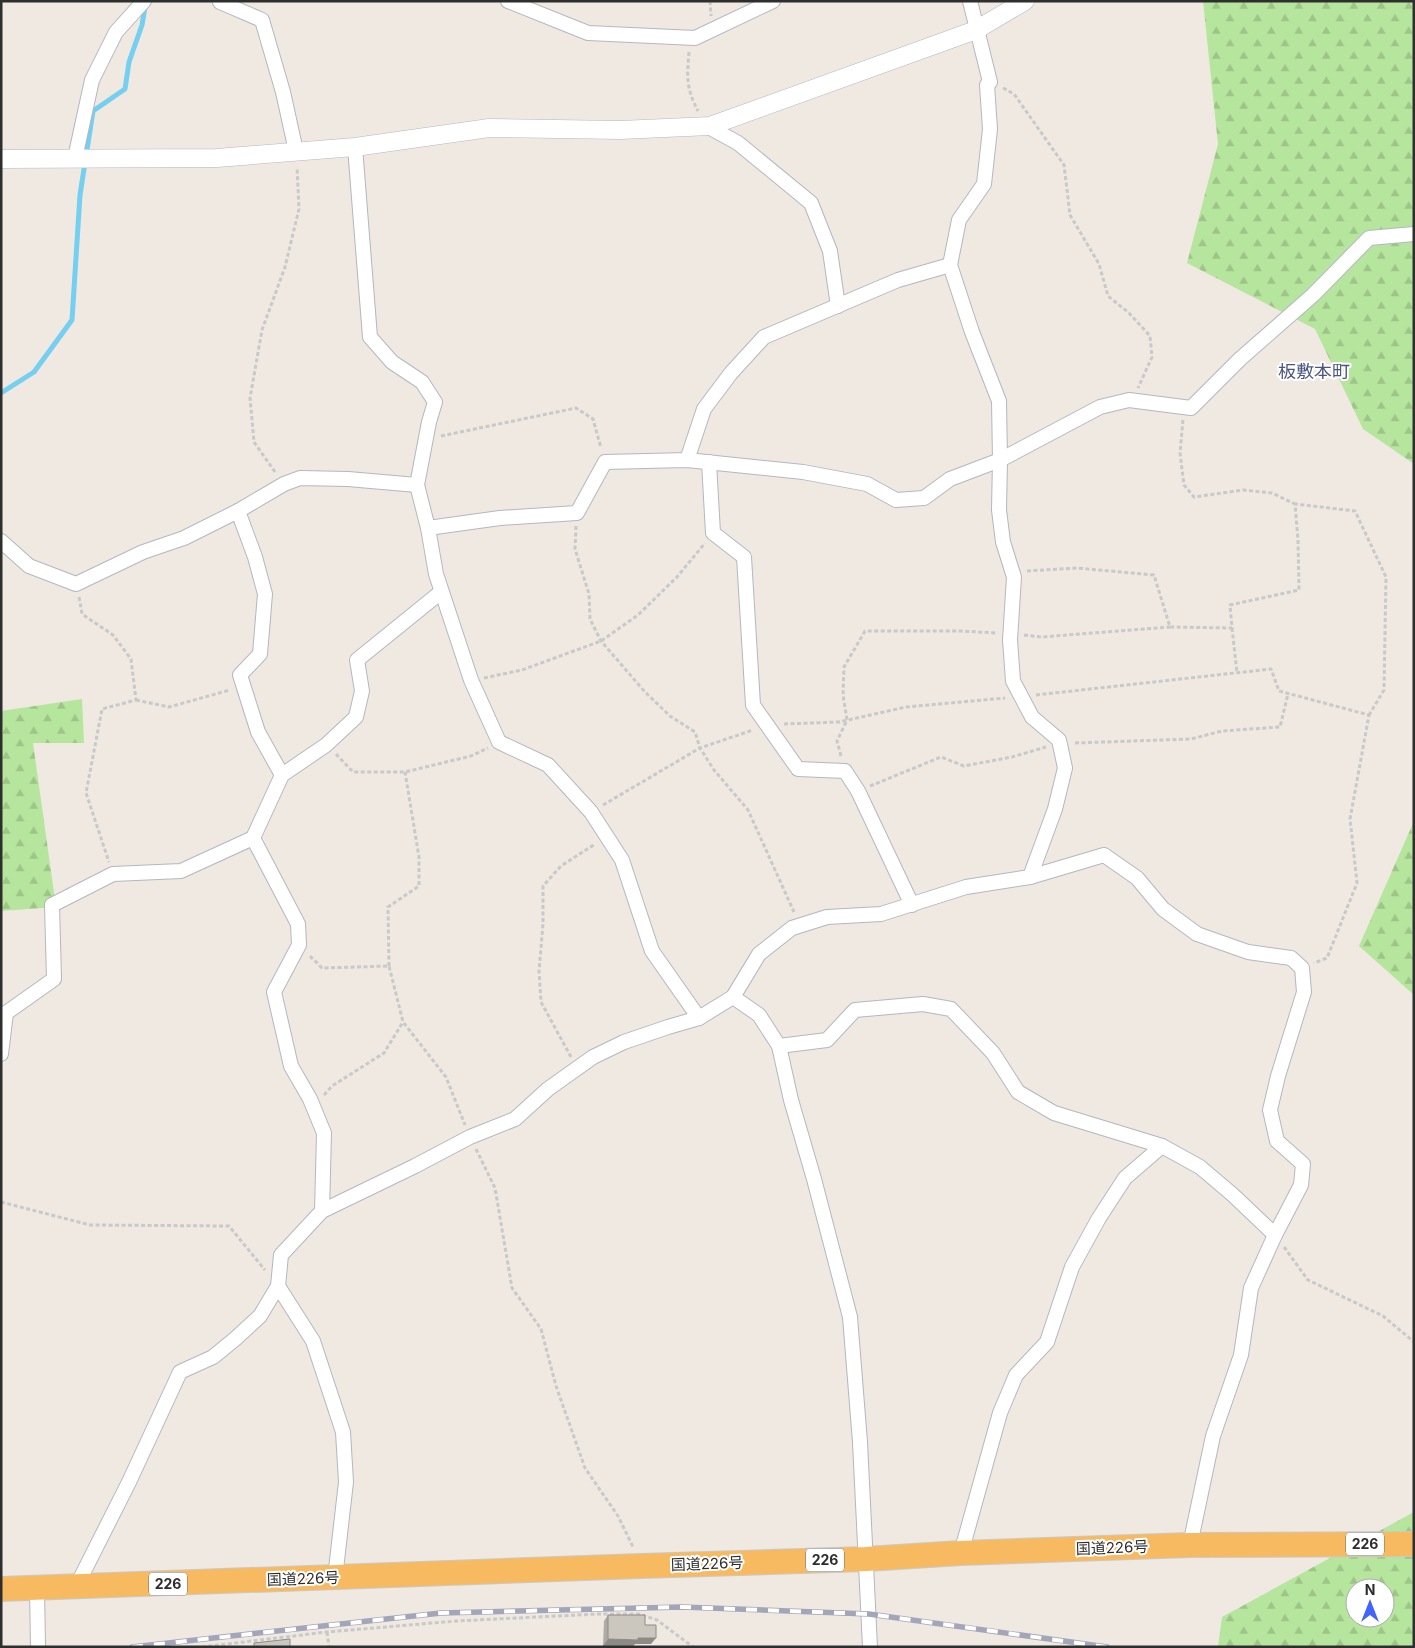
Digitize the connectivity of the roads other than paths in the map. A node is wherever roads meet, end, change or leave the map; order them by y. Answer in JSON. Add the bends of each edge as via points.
{"nodes":[{"id":1,"x":144,"y":1,"type":"edge"},
{"id":2,"x":508,"y":1,"type":"edge"},
{"id":3,"x":773,"y":1,"type":"edge"},
{"id":4,"x":970,"y":1,"type":"edge"},
{"id":5,"x":1025,"y":1,"type":"edge"},
{"id":6,"x":219,"y":2,"type":"edge"},
{"id":7,"x":976,"y":30,"type":"junction"},
{"id":8,"x":705,"y":125,"type":"junction"},
{"id":9,"x":355,"y":147,"type":"junction"},
{"id":10,"x":296,"y":151,"type":"junction"},
{"id":11,"x":1,"y":158,"type":"edge"},
{"id":12,"x":75,"y":158,"type":"junction"},
{"id":13,"x":1414,"y":234,"type":"edge"},
{"id":14,"x":950,"y":265,"type":"junction"},
{"id":15,"x":838,"y":306,"type":"junction"},
{"id":16,"x":687,"y":460,"type":"junction"},
{"id":17,"x":1000,"y":460,"type":"junction"},
{"id":18,"x":709,"y":462,"type":"junction"},
{"id":19,"x":417,"y":485,"type":"junction"},
{"id":20,"x":238,"y":511,"type":"junction"},
{"id":21,"x":428,"y":528,"type":"junction"},
{"id":22,"x":1,"y":541,"type":"edge"},
{"id":23,"x":441,"y":592,"type":"junction"},
{"id":24,"x":282,"y":775,"type":"junction"},
{"id":25,"x":253,"y":838,"type":"junction"},
{"id":26,"x":1030,"y":877,"type":"junction"},
{"id":27,"x":912,"y":905,"type":"junction"},
{"id":28,"x":733,"y":998,"type":"junction"},
{"id":29,"x":699,"y":1018,"type":"junction"},
{"id":30,"x":779,"y":1046,"type":"junction"},
{"id":31,"x":1,"y":1054,"type":"edge"},
{"id":32,"x":1162,"y":1146,"type":"junction"},
{"id":33,"x":322,"y":1211,"type":"junction"},
{"id":34,"x":1275,"y":1235,"type":"junction"},
{"id":35,"x":278,"y":1286,"type":"junction"},
{"id":36,"x":1414,"y":1544,"type":"edge"},
{"id":37,"x":1190,"y":1545,"type":"junction"},
{"id":38,"x":961,"y":1554,"type":"junction"},
{"id":39,"x":866,"y":1559,"type":"junction"},
{"id":40,"x":335,"y":1578,"type":"junction"},
{"id":41,"x":76,"y":1587,"type":"junction"},
{"id":42,"x":37,"y":1588,"type":"junction"},
{"id":43,"x":1,"y":1589,"type":"edge"},
{"id":44,"x":38,"y":1647,"type":"edge"},
{"id":45,"x":870,"y":1647,"type":"edge"}],
"edges":[{"from":1,"to":12,"type":"street","via":[[116,32],[92,80]]},
{"from":2,"to":3,"type":"street","via":[[588,33],[695,38]]},
{"from":4,"to":7,"type":"street"},
{"from":5,"to":7,"type":"street"},
{"from":6,"to":10,"type":"street","via":[[262,20]]},
{"from":7,"to":8,"type":"street","via":[[710,126]]},
{"from":7,"to":14,"type":"street","via":[[990,82],[990,129],[984,184],[959,220]]},
{"from":8,"to":9,"type":"street","via":[[620,130],[489,128]]},
{"from":8,"to":15,"type":"street","via":[[744,148],[811,203],[830,251]]},
{"from":9,"to":10,"type":"street"},
{"from":9,"to":19,"type":"street","via":[[370,338],[392,362],[422,382],[435,402]]},
{"from":10,"to":12,"type":"street","via":[[217,158]]},
{"from":11,"to":12,"type":"street"},
{"from":13,"to":17,"type":"street","via":[[1369,238],[1313,295],[1240,359],[1191,408],[1133,400],[1100,406]]},
{"from":14,"to":15,"type":"street","via":[[898,280]]},
{"from":14,"to":17,"type":"street","via":[[999,401]]},
{"from":15,"to":16,"type":"street","via":[[764,337],[730,374],[704,410]]},
{"from":16,"to":18,"type":"street"},
{"from":16,"to":21,"type":"street","via":[[604,462],[577,513],[500,518]]},
{"from":17,"to":18,"type":"street","via":[[950,479],[924,498],[896,500],[868,484],[803,472]]},
{"from":17,"to":26,"type":"street","via":[[999,510],[1003,542],[1013,574],[1010,634],[1013,681],[1032,717],[1059,740],[1065,768],[1055,809]]},
{"from":18,"to":27,"type":"street","via":[[713,533],[744,557],[753,705],[798,769],[845,771]]},
{"from":19,"to":20,"type":"street","via":[[300,478]]},
{"from":19,"to":21,"type":"street"},
{"from":20,"to":22,"type":"street","via":[[76,584],[28,566]]},
{"from":20,"to":24,"type":"street","via":[[256,557],[265,594],[260,654],[240,675],[258,732]]},
{"from":21,"to":23,"type":"street"},
{"from":23,"to":24,"type":"street","via":[[357,660],[362,691],[356,717],[326,745]]},
{"from":23,"to":29,"type":"street","via":[[471,680],[499,742],[548,765],[591,812],[622,860],[652,951]]},
{"from":24,"to":25,"type":"street"},
{"from":25,"to":31,"type":"street","via":[[181,871],[113,874],[52,905],[54,979],[6,1013]]},
{"from":25,"to":33,"type":"street","via":[[298,924],[299,945],[274,992],[291,1066],[324,1133]]},
{"from":26,"to":27,"type":"street","via":[[966,887]]},
{"from":26,"to":34,"type":"street","via":[[1104,855],[1136,878],[1163,909],[1196,934],[1248,952],[1291,958],[1302,968],[1304,992],[1270,1110],[1277,1141],[1303,1164],[1301,1185]]},
{"from":27,"to":28,"type":"street","via":[[881,914],[827,917],[792,928],[759,954]]},
{"from":28,"to":29,"type":"street"},
{"from":28,"to":30,"type":"street","via":[[759,1015]]},
{"from":29,"to":33,"type":"street","via":[[624,1042],[593,1057],[548,1089],[515,1119],[470,1137]]},
{"from":30,"to":32,"type":"street","via":[[827,1040],[855,1010],[923,1004],[952,1009],[993,1054],[1018,1092],[1054,1113]]},
{"from":30,"to":39,"type":"street","via":[[790,1100],[850,1317]]},
{"from":32,"to":34,"type":"street","via":[[1200,1168]]},
{"from":32,"to":38,"type":"street","via":[[1125,1178],[1099,1218],[1072,1267],[1048,1342],[1016,1375],[1000,1413]]},
{"from":33,"to":35,"type":"street","via":[[281,1255]]},
{"from":34,"to":37,"type":"street","via":[[1251,1288],[1241,1355],[1214,1436]]},
{"from":35,"to":40,"type":"street","via":[[313,1341],[343,1432],[346,1482]]},
{"from":35,"to":41,"type":"street","via":[[260,1316],[235,1339],[213,1357],[180,1372],[130,1482]]},
{"from":36,"to":37,"type":"highway","name":"国道226号","number":"226"},
{"from":37,"to":38,"type":"highway","name":"国道226号","number":"226"},
{"from":38,"to":39,"type":"highway","name":"国道226号","number":"226"},
{"from":39,"to":40,"type":"highway","name":"国道226号","number":"226"},
{"from":39,"to":45,"type":"street"},
{"from":40,"to":41,"type":"highway","name":"国道226号","number":"226"},
{"from":41,"to":42,"type":"highway","name":"国道226号","number":"226"},
{"from":42,"to":43,"type":"highway","name":"国道226号","number":"226"},
{"from":42,"to":44,"type":"street"}]}
